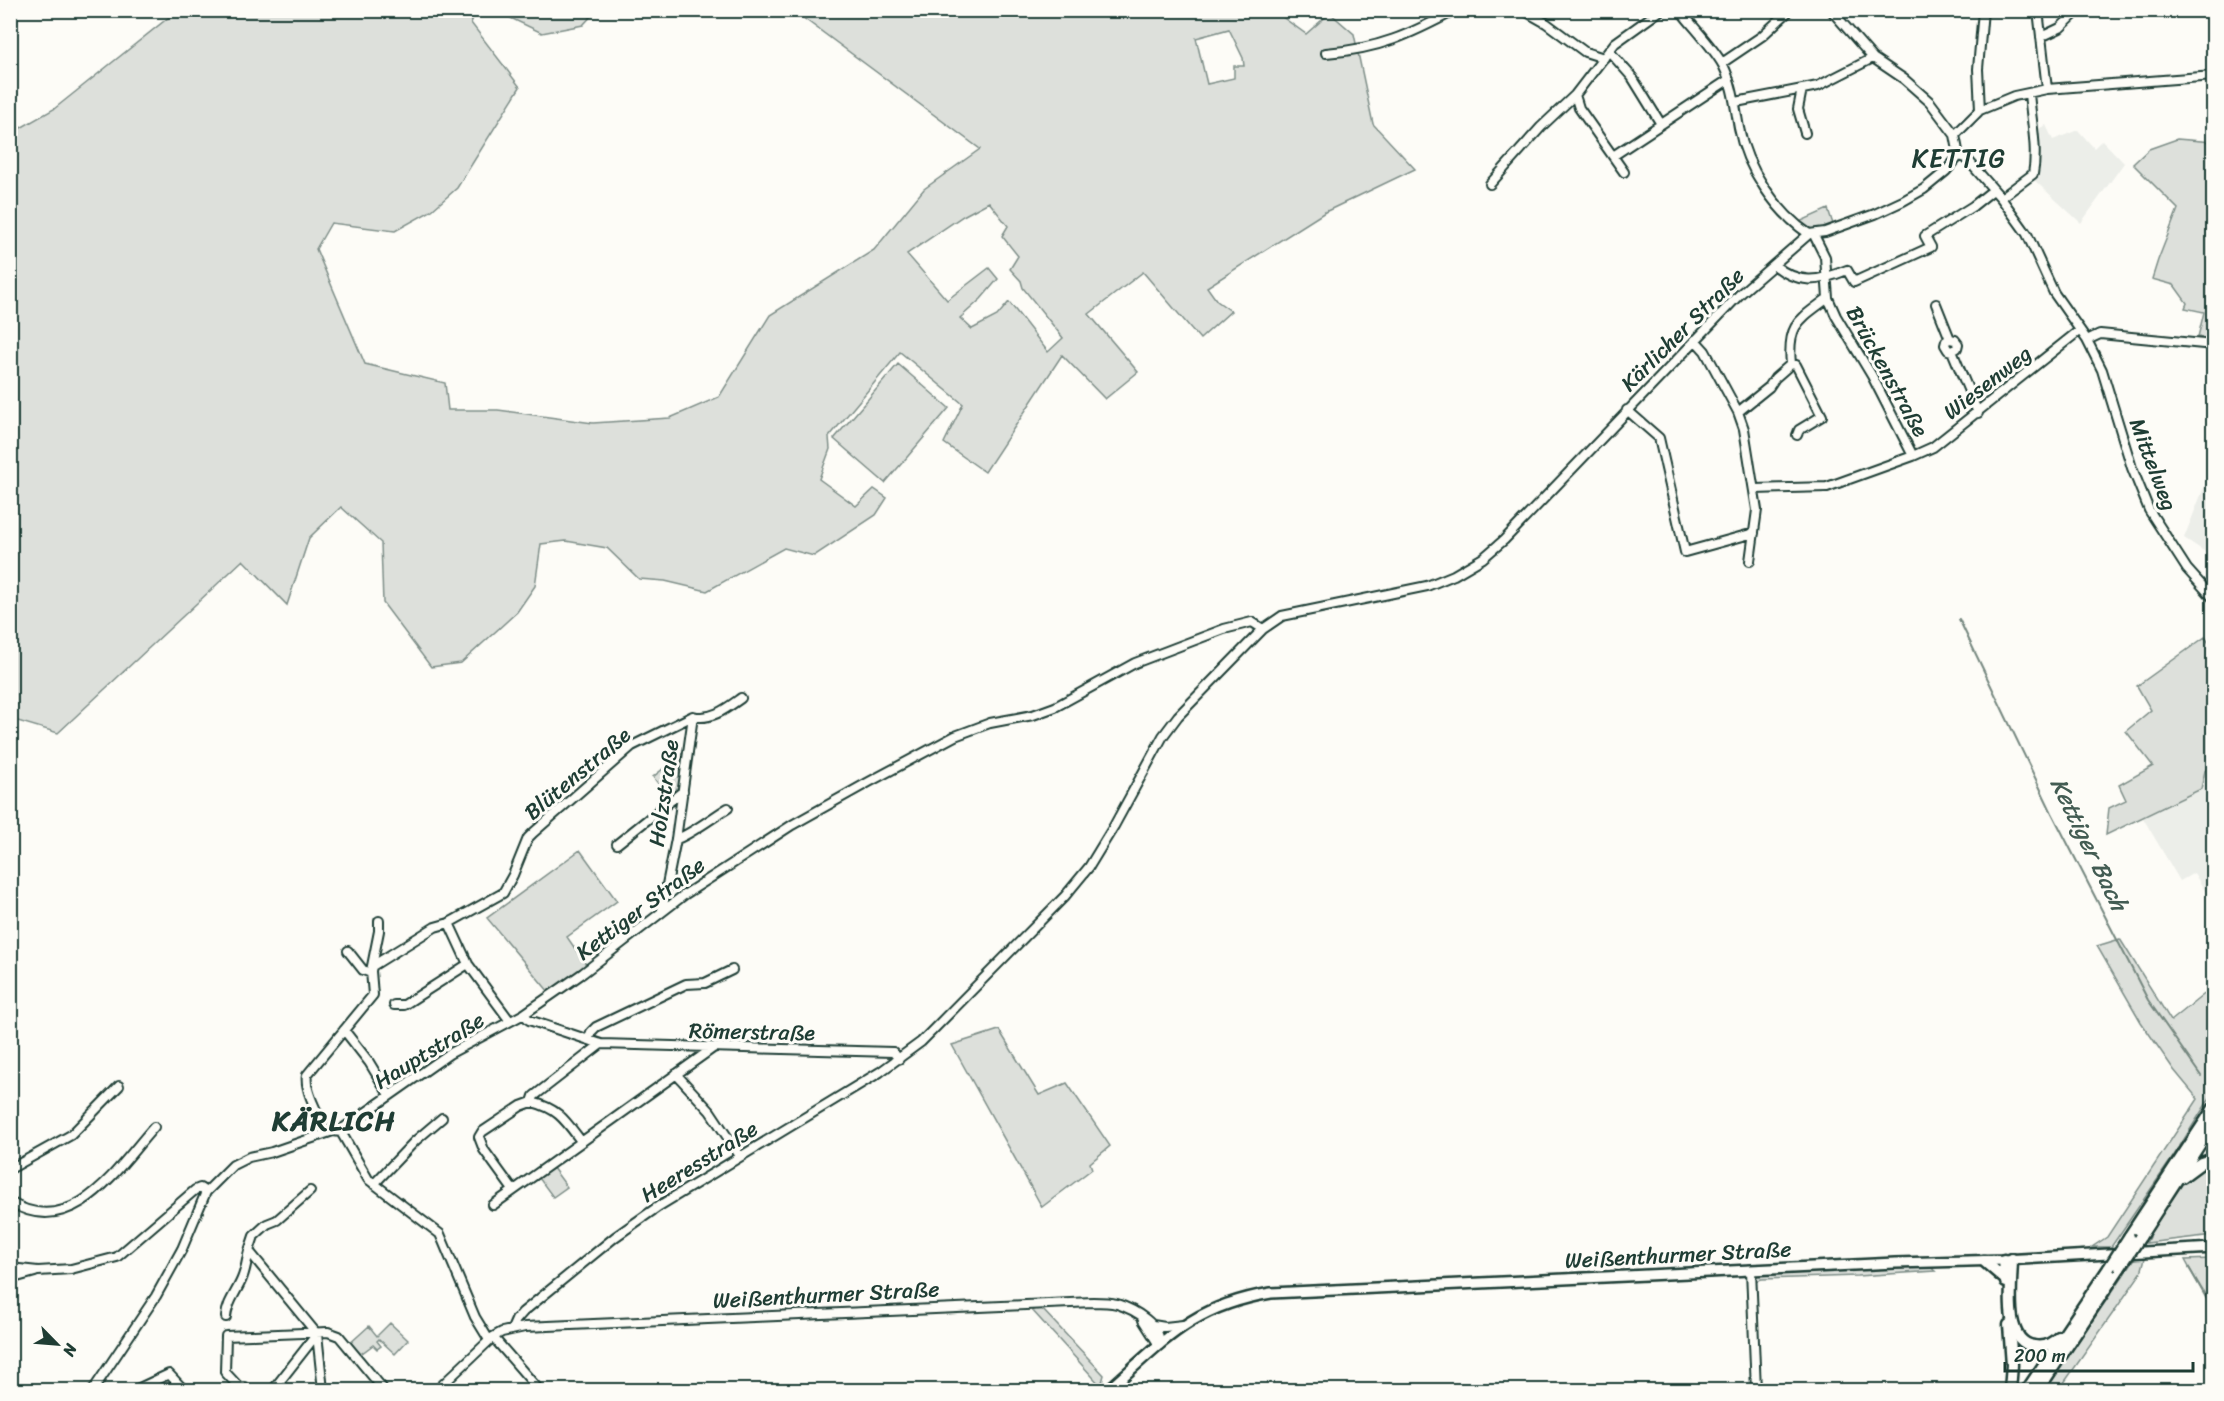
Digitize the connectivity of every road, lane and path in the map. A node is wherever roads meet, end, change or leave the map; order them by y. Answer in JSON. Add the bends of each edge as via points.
{"nodes":[{"id":1,"x":1456,"y":10,"type":"edge"},
{"id":2,"x":1523,"y":10,"type":"edge"},
{"id":3,"x":1661,"y":10,"type":"edge"},
{"id":4,"x":1680,"y":10,"type":"edge"},
{"id":5,"x":1790,"y":10,"type":"edge"},
{"id":6,"x":1831,"y":10,"type":"edge"},
{"id":7,"x":1983,"y":10,"type":"edge"},
{"id":8,"x":2038,"y":10,"type":"edge"},
{"id":9,"x":2079,"y":10,"type":"edge"},
{"id":10,"x":2041,"y":37,"type":"junction"},
{"id":11,"x":1326,"y":53,"type":"dead end"},
{"id":12,"x":1606,"y":54,"type":"junction"},
{"id":13,"x":1873,"y":58,"type":"junction"},
{"id":14,"x":1722,"y":63,"type":"junction"},
{"id":15,"x":2214,"y":76,"type":"edge"},
{"id":16,"x":1728,"y":80,"type":"junction"},
{"id":17,"x":1802,"y":89,"type":"junction"},
{"id":18,"x":2047,"y":89,"type":"junction"},
{"id":19,"x":2029,"y":93,"type":"junction"},
{"id":20,"x":1575,"y":95,"type":"junction"},
{"id":21,"x":1736,"y":102,"type":"junction"},
{"id":22,"x":1980,"y":110,"type":"junction"},
{"id":23,"x":1661,"y":124,"type":"junction"},
{"id":24,"x":1805,"y":133,"type":"dead end"},
{"id":25,"x":1955,"y":135,"type":"junction"},
{"id":26,"x":1613,"y":156,"type":"junction"},
{"id":27,"x":1959,"y":156,"type":"junction"},
{"id":28,"x":1624,"y":172,"type":"dead end"},
{"id":29,"x":1490,"y":184,"type":"dead end"},
{"id":30,"x":1993,"y":190,"type":"junction"},
{"id":31,"x":2001,"y":198,"type":"junction"},
{"id":32,"x":1812,"y":234,"type":"junction"},
{"id":33,"x":1774,"y":265,"type":"junction"},
{"id":34,"x":1828,"y":278,"type":"junction"},
{"id":35,"x":1828,"y":298,"type":"junction"},
{"id":36,"x":1936,"y":304,"type":"dead end"},
{"id":37,"x":2080,"y":330,"type":"junction"},
{"id":38,"x":1695,"y":340,"type":"junction"},
{"id":39,"x":2087,"y":340,"type":"junction"},
{"id":40,"x":2214,"y":345,"type":"edge"},
{"id":41,"x":1791,"y":364,"type":"junction"},
{"id":42,"x":1627,"y":410,"type":"junction"},
{"id":43,"x":1738,"y":412,"type":"junction"},
{"id":44,"x":1978,"y":413,"type":"junction"},
{"id":45,"x":1797,"y":435,"type":"dead end"},
{"id":46,"x":1913,"y":456,"type":"junction"},
{"id":47,"x":1755,"y":489,"type":"junction"},
{"id":48,"x":1754,"y":533,"type":"junction"},
{"id":49,"x":1750,"y":561,"type":"dead end"},
{"id":50,"x":2214,"y":599,"type":"edge"},
{"id":51,"x":1263,"y":629,"type":"junction"},
{"id":52,"x":741,"y":698,"type":"dead end"},
{"id":53,"x":693,"y":716,"type":"junction"},
{"id":54,"x":683,"y":791,"type":"junction"},
{"id":55,"x":728,"y":808,"type":"dead end"},
{"id":56,"x":676,"y":839,"type":"junction"},
{"id":57,"x":617,"y":844,"type":"dead end"},
{"id":58,"x":663,"y":910,"type":"junction"},
{"id":59,"x":379,"y":921,"type":"dead end"},
{"id":60,"x":449,"y":923,"type":"junction"},
{"id":61,"x":348,"y":951,"type":"dead end"},
{"id":62,"x":468,"y":964,"type":"junction"},
{"id":63,"x":372,"y":969,"type":"junction"},
{"id":64,"x":732,"y":970,"type":"dead end"},
{"id":65,"x":394,"y":1005,"type":"dead end"},
{"id":66,"x":524,"y":1014,"type":"junction"},
{"id":67,"x":510,"y":1021,"type":"junction"},
{"id":68,"x":344,"y":1030,"type":"junction"},
{"id":69,"x":588,"y":1040,"type":"junction"},
{"id":70,"x":601,"y":1044,"type":"junction"},
{"id":71,"x":713,"y":1048,"type":"junction"},
{"id":72,"x":899,"y":1059,"type":"junction"},
{"id":73,"x":676,"y":1074,"type":"junction"},
{"id":74,"x":119,"y":1086,"type":"dead end"},
{"id":75,"x":389,"y":1095,"type":"junction"},
{"id":76,"x":532,"y":1102,"type":"junction"},
{"id":77,"x":2214,"y":1107,"type":"edge"},
{"id":78,"x":442,"y":1118,"type":"dead end"},
{"id":79,"x":2214,"y":1122,"type":"edge"},
{"id":80,"x":154,"y":1127,"type":"dead end"},
{"id":81,"x":341,"y":1132,"type":"junction"},
{"id":82,"x":327,"y":1133,"type":"junction"},
{"id":83,"x":581,"y":1141,"type":"junction"},
{"id":84,"x":740,"y":1156,"type":"junction"},
{"id":85,"x":2214,"y":1159,"type":"edge"},
{"id":86,"x":10,"y":1169,"type":"edge"},
{"id":87,"x":374,"y":1184,"type":"junction"},
{"id":88,"x":2173,"y":1186,"type":"junction"},
{"id":89,"x":513,"y":1190,"type":"junction"},
{"id":90,"x":310,"y":1191,"type":"dead end"},
{"id":91,"x":206,"y":1192,"type":"junction"},
{"id":92,"x":10,"y":1202,"type":"edge"},
{"id":93,"x":493,"y":1205,"type":"dead end"},
{"id":94,"x":2134,"y":1237,"type":"junction"},
{"id":95,"x":2214,"y":1248,"type":"edge"},
{"id":96,"x":249,"y":1251,"type":"junction"},
{"id":97,"x":2008,"y":1260,"type":"junction"},
{"id":98,"x":1984,"y":1261,"type":"junction"},
{"id":99,"x":2115,"y":1267,"type":"junction"},
{"id":100,"x":10,"y":1268,"type":"edge"},
{"id":101,"x":1751,"y":1270,"type":"junction"},
{"id":102,"x":38,"y":1271,"type":"junction"},
{"id":103,"x":10,"y":1279,"type":"edge"},
{"id":104,"x":2005,"y":1279,"type":"junction"},
{"id":105,"x":226,"y":1317,"type":"dead end"},
{"id":106,"x":1140,"y":1317,"type":"junction"},
{"id":107,"x":2072,"y":1324,"type":"junction"},
{"id":108,"x":1152,"y":1325,"type":"junction"},
{"id":109,"x":1183,"y":1325,"type":"junction"},
{"id":110,"x":512,"y":1329,"type":"junction"},
{"id":111,"x":317,"y":1334,"type":"junction"},
{"id":112,"x":226,"y":1336,"type":"junction"},
{"id":113,"x":215,"y":1337,"type":"dead end"},
{"id":114,"x":491,"y":1339,"type":"junction"},
{"id":115,"x":1159,"y":1345,"type":"junction"},
{"id":116,"x":93,"y":1390,"type":"edge"},
{"id":117,"x":135,"y":1390,"type":"edge"},
{"id":118,"x":184,"y":1390,"type":"edge"},
{"id":119,"x":249,"y":1390,"type":"edge"},
{"id":120,"x":273,"y":1390,"type":"edge"},
{"id":121,"x":323,"y":1390,"type":"edge"},
{"id":122,"x":384,"y":1390,"type":"edge"},
{"id":123,"x":437,"y":1390,"type":"edge"},
{"id":124,"x":539,"y":1390,"type":"edge"},
{"id":125,"x":1108,"y":1390,"type":"edge"},
{"id":126,"x":1756,"y":1390,"type":"edge"},
{"id":127,"x":2010,"y":1390,"type":"edge"},
{"id":128,"x":2027,"y":1390,"type":"edge"},
{"id":129,"x":2037,"y":1390,"type":"edge"}],
"edges":[{"from":1,"to":11,"type":"street","via":[[1401,38],[1360,50]]},
{"from":2,"to":12,"type":"street","via":[[1585,52]]},
{"from":3,"to":12,"type":"street"},
{"from":4,"to":14,"type":"street"},
{"from":5,"to":14,"type":"street","via":[[1762,36]]},
{"from":6,"to":13,"type":"street"},
{"from":7,"to":22,"type":"street","via":[[1978,69]]},
{"from":8,"to":10,"type":"street"},
{"from":9,"to":10,"type":"street","via":[[2060,28]]},
{"from":10,"to":18,"type":"street"},
{"from":12,"to":20,"type":"street"},
{"from":12,"to":23,"type":"street","via":[[1632,77]]},
{"from":13,"to":17,"type":"street","via":[[1818,86]]},
{"from":13,"to":25,"type":"street","via":[[1930,102]]},
{"from":14,"to":16,"type":"street"},
{"from":15,"to":18,"type":"street"},
{"from":16,"to":21,"type":"street"},
{"from":16,"to":23,"type":"street"},
{"from":17,"to":21,"type":"street"},
{"from":17,"to":24,"type":"street","via":[[1798,109]]},
{"from":18,"to":19,"type":"street"},
{"from":19,"to":22,"type":"street"},
{"from":19,"to":31,"type":"street","via":[[2036,158],[2033,174]]},
{"from":20,"to":26,"type":"street"},
{"from":20,"to":29,"type":"street"},
{"from":21,"to":32,"type":"street","via":[[1739,130],[1750,160],[1779,206],[1800,228]]},
{"from":22,"to":25,"type":"street"},
{"from":23,"to":26,"type":"street"},
{"from":25,"to":27,"type":"street"},
{"from":26,"to":28,"type":"street"},
{"from":27,"to":30,"type":"street","via":[[1966,158]]},
{"from":27,"to":32,"type":"street","via":[[1938,177],[1903,201]]},
{"from":30,"to":31,"type":"street"},
{"from":30,"to":34,"type":"street","via":[[1925,236],[1931,247],[1854,282],[1847,270]]},
{"from":31,"to":37,"type":"street","via":[[2027,234],[2055,293]]},
{"from":32,"to":33,"type":"street","name":"Kärlicher Straße"},
{"from":32,"to":34,"type":"street","name":"Brückenstraße","via":[[1825,257]]},
{"from":33,"to":34,"type":"street","via":[[1801,279]]},
{"from":33,"to":38,"type":"street","name":"Kärlicher Straße"},
{"from":34,"to":35,"type":"street","name":"Brückenstraße"},
{"from":35,"to":41,"type":"street","via":[[1801,318],[1794,329],[1789,344]]},
{"from":35,"to":46,"type":"street","name":"Brückenstraße"},
{"from":36,"to":44,"type":"street","via":[[1950,339],[1945,345],[1952,351]]},
{"from":37,"to":39,"type":"street","name":"Mittelweg"},
{"from":37,"to":44,"type":"street","name":"Wiesenweg"},
{"from":38,"to":42,"type":"street","name":"Kärlicher Straße"},
{"from":38,"to":43,"type":"street"},
{"from":39,"to":40,"type":"street","via":[[2100,334]]},
{"from":39,"to":50,"type":"street","name":"Mittelweg","via":[[2102,370],[2132,468],[2150,510],[2187,569]]},
{"from":41,"to":43,"type":"street"},
{"from":41,"to":45,"type":"street","via":[[1801,370],[1822,416]]},
{"from":42,"to":48,"type":"street","via":[[1659,438],[1684,552]]},
{"from":42,"to":51,"type":"street","name":"Kärlicher Straße","via":[[1483,558],[1426,586],[1282,616]]},
{"from":43,"to":47,"type":"street"},
{"from":44,"to":46,"type":"street","name":"Wiesenweg","via":[[1933,447]]},
{"from":46,"to":47,"type":"street","name":"Wiesenweg","via":[[1827,487]]},
{"from":47,"to":48,"type":"street"},
{"from":48,"to":49,"type":"street"},
{"from":51,"to":58,"type":"street","name":"Kettiger Straße","via":[[1252,622],[1224,629],[1135,663],[1049,710],[990,723],[955,736],[792,825]]},
{"from":51,"to":72,"type":"street","name":"Heeresstraße","via":[[1193,699],[1163,736],[1106,841],[1077,882],[921,1042]]},
{"from":52,"to":53,"type":"street","name":"Blütenstraße","via":[[711,716]]},
{"from":53,"to":54,"type":"street","name":"Holzstraße"},
{"from":53,"to":60,"type":"street","name":"Blütenstraße","via":[[632,746],[611,763],[528,838],[503,893]]},
{"from":54,"to":56,"type":"street","name":"Holzstraße"},
{"from":54,"to":57,"type":"street"},
{"from":55,"to":56,"type":"street"},
{"from":56,"to":58,"type":"street","name":"Holzstraße"},
{"from":58,"to":66,"type":"street","name":"Kettiger Straße"},
{"from":59,"to":63,"type":"street"},
{"from":60,"to":62,"type":"street"},
{"from":60,"to":63,"type":"street","name":"Blütenstraße","via":[[435,927]]},
{"from":61,"to":63,"type":"street","via":[[363,970]]},
{"from":62,"to":65,"type":"street","via":[[404,1005]]},
{"from":62,"to":67,"type":"street"},
{"from":63,"to":68,"type":"street","via":[[373,995]]},
{"from":64,"to":69,"type":"street","via":[[705,983],[687,984],[596,1027]]},
{"from":66,"to":67,"type":"street","name":"Kettiger Straße"},
{"from":66,"to":69,"type":"street","name":"Römerstraße","via":[[529,1020]]},
{"from":67,"to":75,"type":"street","name":"Hauptstraße","via":[[448,1054]]},
{"from":68,"to":75,"type":"street"},
{"from":68,"to":82,"type":"street","via":[[305,1082]]},
{"from":69,"to":70,"type":"street","name":"Römerstraße"},
{"from":70,"to":71,"type":"street","name":"Römerstraße"},
{"from":70,"to":76,"type":"street","via":[[534,1096]]},
{"from":71,"to":72,"type":"street","name":"Römerstraße","via":[[893,1052]]},
{"from":71,"to":73,"type":"street"},
{"from":72,"to":84,"type":"street","name":"Heeresstraße"},
{"from":73,"to":83,"type":"street"},
{"from":73,"to":84,"type":"street","via":[[710,1111]]},
{"from":74,"to":86,"type":"street","via":[[71,1135]]},
{"from":75,"to":81,"type":"street","name":"Hauptstraße"},
{"from":76,"to":83,"type":"street","via":[[559,1112]]},
{"from":76,"to":89,"type":"street","via":[[479,1137]]},
{"from":77,"to":94,"type":"highway"},
{"from":78,"to":87,"type":"street"},
{"from":79,"to":88,"type":"highway"},
{"from":80,"to":92,"type":"street","via":[[83,1202],[48,1213]]},
{"from":81,"to":82,"type":"street"},
{"from":81,"to":87,"type":"street","via":[[362,1172]]},
{"from":82,"to":91,"type":"street","via":[[249,1157],[233,1165]]},
{"from":83,"to":89,"type":"street"},
{"from":84,"to":110,"type":"street","name":"Heeresstraße","via":[[615,1237],[541,1296]]},
{"from":85,"to":88,"type":"highway","via":[[2196,1166]]},
{"from":87,"to":114,"type":"street","via":[[440,1234],[476,1317]]},
{"from":88,"to":94,"type":"highway"},
{"from":89,"to":93,"type":"street"},
{"from":90,"to":96,"type":"street","via":[[254,1236]]},
{"from":91,"to":102,"type":"street","via":[[195,1190],[117,1257],[71,1269]]},
{"from":91,"to":116,"type":"street","via":[[182,1249],[156,1296]]},
{"from":94,"to":99,"type":"highway","bridge":true},
{"from":95,"to":97,"type":"main road","name":"Weißenthurmer Straße"},
{"from":96,"to":105,"type":"street","via":[[244,1274],[226,1306]]},
{"from":96,"to":111,"type":"street"},
{"from":97,"to":98,"type":"main road","name":"Weißenthurmer Straße"},
{"from":97,"to":104,"type":"highway"},
{"from":97,"to":107,"type":"highway","via":[[2012,1321],[2018,1338],[2031,1346],[2048,1345]]},
{"from":98,"to":101,"type":"main road","name":"Weißenthurmer Straße"},
{"from":98,"to":104,"type":"highway"},
{"from":99,"to":107,"type":"highway"},
{"from":99,"to":129,"type":"highway"},
{"from":100,"to":102,"type":"street"},
{"from":101,"to":109,"type":"main road","name":"Weißenthurmer Straße","via":[[1271,1293],[1234,1300]]},
{"from":101,"to":126,"type":"street"},
{"from":102,"to":103,"type":"street"},
{"from":104,"to":127,"type":"highway","via":[[2012,1365]]},
{"from":106,"to":108,"type":"street","name":"Weißenthurmer Straße"},
{"from":106,"to":110,"type":"street","name":"Weißenthurmer Straße","via":[[1118,1305],[1093,1302]]},
{"from":106,"to":115,"type":"street"},
{"from":107,"to":128,"type":"highway"},
{"from":108,"to":109,"type":"street"},
{"from":108,"to":115,"type":"street","via":[[1159,1333]]},
{"from":109,"to":115,"type":"main road","name":"Weißenthurmer Straße"},
{"from":110,"to":114,"type":"street"},
{"from":111,"to":112,"type":"street"},
{"from":111,"to":120,"type":"street"},
{"from":111,"to":121,"type":"street"},
{"from":111,"to":122,"type":"street","via":[[339,1336]]},
{"from":112,"to":113,"type":"street"},
{"from":112,"to":119,"type":"street","via":[[225,1372],[239,1387]]},
{"from":114,"to":123,"type":"street"},
{"from":114,"to":124,"type":"street"},
{"from":115,"to":125,"type":"main road","name":"Weißenthurmer Straße"},
{"from":117,"to":118,"type":"street","via":[[169,1374]]}]}
